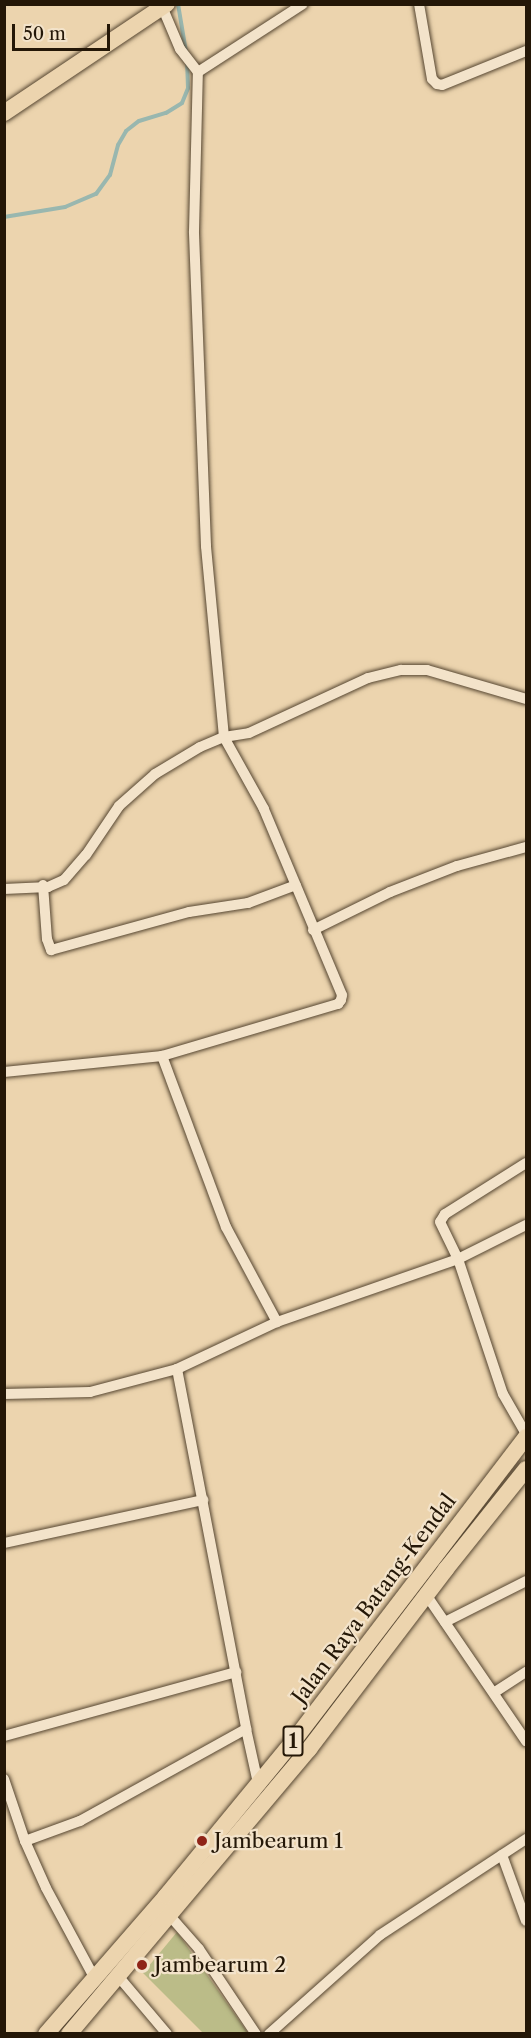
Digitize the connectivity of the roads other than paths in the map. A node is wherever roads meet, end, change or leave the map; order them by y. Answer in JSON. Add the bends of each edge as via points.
{"nodes":[{"id":1,"x":303,"y":4,"type":"edge"},
{"id":2,"x":419,"y":4,"type":"edge"},
{"id":3,"x":164,"y":6,"type":"edge"},
{"id":4,"x":526,"y":51,"type":"edge"},
{"id":5,"x":196,"y":69,"type":"junction"},
{"id":6,"x":4,"y":113,"type":"edge"},
{"id":7,"x":526,"y":699,"type":"edge"},
{"id":8,"x":224,"y":737,"type":"junction"},
{"id":9,"x":526,"y":848,"type":"edge"},
{"id":10,"x":43,"y":885,"type":"junction"},
{"id":11,"x":296,"y":885,"type":"junction"},
{"id":12,"x":4,"y":889,"type":"edge"},
{"id":13,"x":313,"y":930,"type":"junction"},
{"id":14,"x":162,"y":1056,"type":"junction"},
{"id":15,"x":4,"y":1072,"type":"edge"},
{"id":16,"x":526,"y":1162,"type":"edge"},
{"id":17,"x":526,"y":1225,"type":"edge"},
{"id":18,"x":458,"y":1259,"type":"junction"},
{"id":19,"x":277,"y":1322,"type":"junction"},
{"id":20,"x":177,"y":1369,"type":"junction"},
{"id":21,"x":4,"y":1394,"type":"edge"},
{"id":22,"x":526,"y":1436,"type":"edge"},
{"id":23,"x":526,"y":1469,"type":"edge"},
{"id":24,"x":203,"y":1500,"type":"junction"},
{"id":25,"x":4,"y":1543,"type":"edge"},
{"id":26,"x":526,"y":1581,"type":"edge"},
{"id":27,"x":427,"y":1596,"type":"junction"},
{"id":28,"x":445,"y":1622,"type":"junction"},
{"id":29,"x":383,"y":1623,"type":"junction"},
{"id":30,"x":397,"y":1635,"type":"junction"},
{"id":31,"x":236,"y":1672,"type":"junction"},
{"id":32,"x":526,"y":1672,"type":"edge"},
{"id":33,"x":495,"y":1692,"type":"junction"},
{"id":34,"x":246,"y":1729,"type":"junction"},
{"id":35,"x":4,"y":1736,"type":"edge"},
{"id":36,"x":526,"y":1741,"type":"edge"},
{"id":37,"x":4,"y":1779,"type":"edge"},
{"id":38,"x":258,"y":1783,"type":"junction"},
{"id":39,"x":526,"y":1839,"type":"edge"},
{"id":40,"x":25,"y":1841,"type":"junction"},
{"id":41,"x":502,"y":1855,"type":"junction"},
{"id":42,"x":170,"y":1916,"type":"junction"},
{"id":43,"x":526,"y":1921,"type":"edge"},
{"id":44,"x":118,"y":1976,"type":"junction"},
{"id":45,"x":95,"y":1978,"type":"junction"},
{"id":46,"x":46,"y":2034,"type":"edge"},
{"id":47,"x":69,"y":2034,"type":"edge"},
{"id":48,"x":167,"y":2034,"type":"edge"},
{"id":49,"x":256,"y":2034,"type":"edge"},
{"id":50,"x":269,"y":2034,"type":"edge"}],
"edges":[{"from":1,"to":5,"type":"street"},
{"from":2,"to":4,"type":"street","via":[[432,79],[437,84]]},
{"from":3,"to":5,"type":"street","via":[[180,49]]},
{"from":3,"to":6,"type":"highway"},
{"from":5,"to":8,"type":"street","via":[[194,231],[205,523]]},
{"from":7,"to":8,"type":"street","via":[[427,670],[400,670],[368,678],[249,733]]},
{"from":8,"to":10,"type":"street","via":[[154,774],[119,806],[64,880],[48,887]]},
{"from":8,"to":11,"type":"street","via":[[264,809]]},
{"from":9,"to":13,"type":"street","via":[[457,866],[390,892]]},
{"from":10,"to":11,"type":"street","via":[[51,950],[189,912],[248,903]]},
{"from":10,"to":12,"type":"street"},
{"from":11,"to":13,"type":"street"},
{"from":13,"to":14,"type":"street","via":[[342,996],[338,1004]]},
{"from":14,"to":15,"type":"street"},
{"from":14,"to":19,"type":"street","via":[[226,1227]]},
{"from":16,"to":18,"type":"street","via":[[441,1218],[441,1228]]},
{"from":17,"to":18,"type":"street"},
{"from":18,"to":19,"type":"street"},
{"from":18,"to":22,"type":"street","via":[[503,1394]]},
{"from":19,"to":20,"type":"street"},
{"from":20,"to":21,"type":"street","via":[[90,1392]]},
{"from":20,"to":24,"type":"street"},
{"from":22,"to":29,"type":"highway","name":"Jalan Raya Batang-Kendal","number":"1"},
{"from":23,"to":27,"type":"highway","name":"Jalan Raya Batang-Kendal","number":"1"},
{"from":24,"to":25,"type":"street"},
{"from":24,"to":31,"type":"street"},
{"from":26,"to":28,"type":"street"},
{"from":27,"to":28,"type":"street"},
{"from":27,"to":30,"type":"highway","name":"Jalan Raya Batang-Kendal","number":"1"},
{"from":28,"to":33,"type":"street"},
{"from":29,"to":30,"type":"highway"},
{"from":29,"to":38,"type":"highway","name":"Jalan Raya Batang-Kendal","number":"1"},
{"from":30,"to":42,"type":"highway","name":"Jalan Raya Batang-Kendal","number":"1","via":[[309,1749]]},
{"from":31,"to":34,"type":"street"},
{"from":31,"to":35,"type":"street"},
{"from":32,"to":33,"type":"street"},
{"from":33,"to":36,"type":"street"},
{"from":34,"to":38,"type":"street"},
{"from":34,"to":40,"type":"street","via":[[80,1821]]},
{"from":37,"to":40,"type":"street"},
{"from":38,"to":45,"type":"highway","name":"Jalan Raya Batang-Kendal","number":"1"},
{"from":39,"to":41,"type":"street"},
{"from":40,"to":45,"type":"street"},
{"from":41,"to":43,"type":"street"},
{"from":41,"to":50,"type":"street","via":[[380,1935]]},
{"from":42,"to":44,"type":"highway","name":"Jalan Raya Batang-Kendal","number":"1"},
{"from":42,"to":49,"type":"street","via":[[199,1949]]},
{"from":44,"to":47,"type":"highway","name":"Jalan Raya Batang-Kendal","number":"1"},
{"from":44,"to":48,"type":"street"},
{"from":45,"to":46,"type":"highway","name":"Jalan Raya Batang-Kendal","number":"1"}]}
